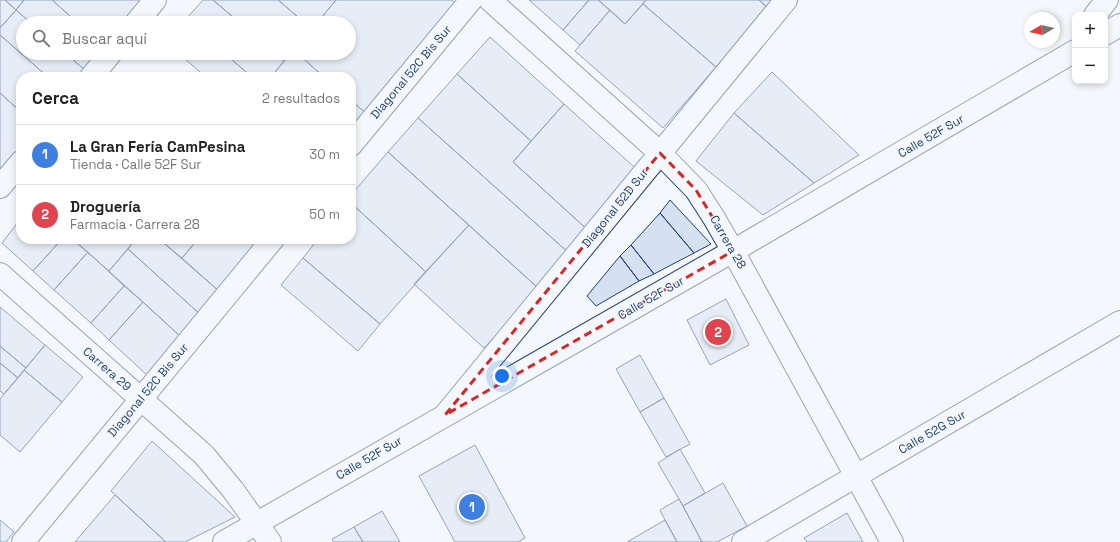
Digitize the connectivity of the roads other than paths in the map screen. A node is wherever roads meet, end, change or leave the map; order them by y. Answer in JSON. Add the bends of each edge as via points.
{"nodes":[{"id":1,"x":155,"y":0,"type":"edge"},
{"id":2,"x":471,"y":0,"type":"edge"},
{"id":3,"x":490,"y":0,"type":"edge"},
{"id":4,"x":786,"y":0,"type":"edge"},
{"id":5,"x":1107,"y":0,"type":"edge"},
{"id":6,"x":1097,"y":12,"type":"edge"},
{"id":7,"x":142,"y":16,"type":"edge"},
{"id":8,"x":1120,"y":25,"type":"edge"},
{"id":9,"x":1108,"y":32,"type":"edge"},
{"id":10,"x":1072,"y":42,"type":"edge"},
{"id":11,"x":1072,"y":53,"type":"edge"},
{"id":12,"x":105,"y":60,"type":"edge"},
{"id":13,"x":1053,"y":64,"type":"junction"},
{"id":14,"x":95,"y":72,"type":"edge"},
{"id":15,"x":356,"y":139,"type":"edge"},
{"id":16,"x":660,"y":153,"type":"junction"},
{"id":17,"x":16,"y":168,"type":"edge"},
{"id":18,"x":0,"y":187,"type":"edge"},
{"id":19,"x":269,"y":244,"type":"edge"},
{"id":20,"x":733,"y":251,"type":"junction"},
{"id":21,"x":0,"y":274,"type":"edge"},
{"id":22,"x":1120,"y":322,"type":"edge"},
{"id":23,"x":141,"y":398,"type":"junction"},
{"id":24,"x":445,"y":415,"type":"junction"},
{"id":25,"x":856,"y":476,"type":"junction"},
{"id":26,"x":258,"y":523,"type":"junction"},
{"id":27,"x":23,"y":542,"type":"edge"},
{"id":28,"x":224,"y":542,"type":"edge"},
{"id":29,"x":270,"y":542,"type":"edge"},
{"id":30,"x":743,"y":542,"type":"edge"},
{"id":31,"x":892,"y":542,"type":"edge"}],
"edges":[{"from":1,"to":7,"type":"street"},
{"from":2,"to":15,"type":"street","name":"Diagonal 52C Bis Sur"},
{"from":3,"to":16,"type":"street","name":"Carrera 28"},
{"from":4,"to":16,"type":"street","name":"Diagonal 52D Sur"},
{"from":5,"to":6,"type":"street"},
{"from":8,"to":9,"type":"street"},
{"from":10,"to":13,"type":"street"},
{"from":11,"to":13,"type":"street","name":"Calle 52F Sur"},
{"from":12,"to":14,"type":"street"},
{"from":13,"to":20,"type":"street","name":"Calle 52F Sur"},
{"from":16,"to":20,"type":"street","name":"Carrera 28","via":[[696,190]]},
{"from":16,"to":24,"type":"street","name":"Diagonal 52D Sur"},
{"from":17,"to":18,"type":"street"},
{"from":19,"to":23,"type":"street","name":"Diagonal 52C Bis Sur"},
{"from":20,"to":24,"type":"street","name":"Calle 52F Sur"},
{"from":20,"to":25,"type":"street","name":"Carrera 28"},
{"from":21,"to":23,"type":"street","name":"Carrera 29"},
{"from":22,"to":25,"type":"street","name":"Calle 52G Sur"},
{"from":23,"to":26,"type":"street","name":"Carrera 29","via":[[204,455]]},
{"from":23,"to":27,"type":"street","name":"Diagonal 52C Bis Sur"},
{"from":24,"to":26,"type":"street","name":"Calle 52F Sur"},
{"from":25,"to":30,"type":"street","name":"Calle 52G Sur"},
{"from":25,"to":31,"type":"street","name":"Carrera 28"},
{"from":26,"to":28,"type":"street","name":"Calle 52F Sur"},
{"from":26,"to":29,"type":"street","name":"Carrera 29"}]}
